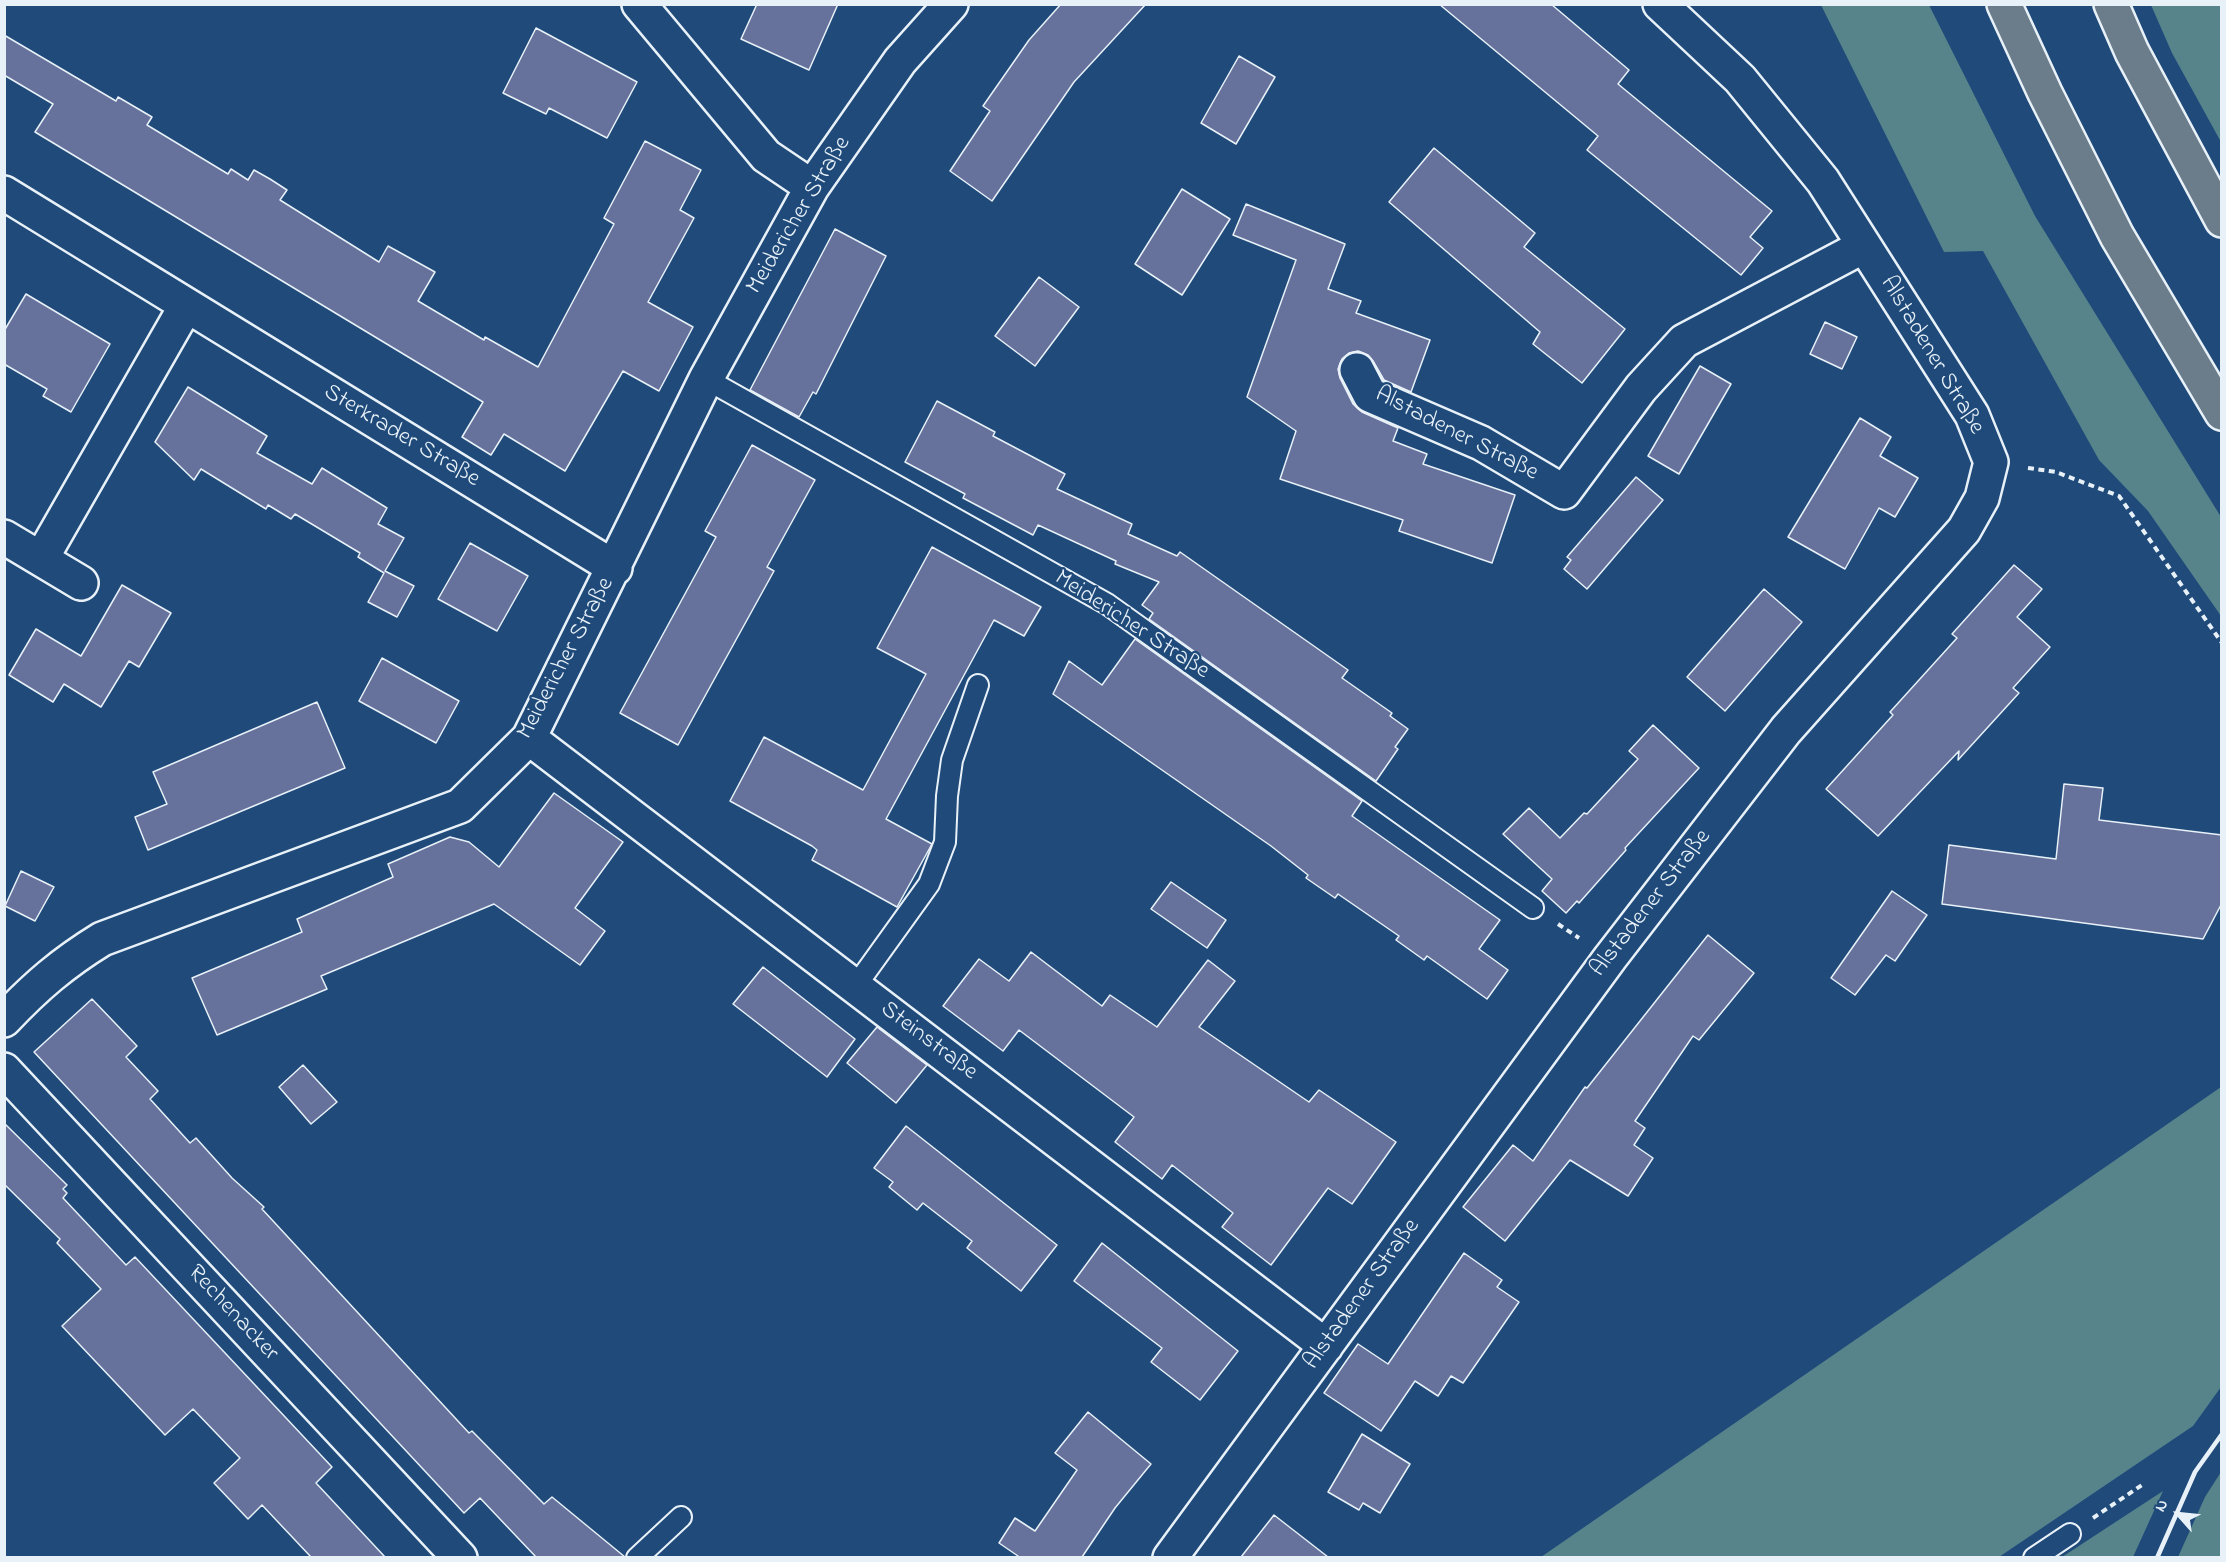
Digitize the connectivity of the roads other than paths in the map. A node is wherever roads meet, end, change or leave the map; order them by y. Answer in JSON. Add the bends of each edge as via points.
{"nodes":[{"id":1,"x":639,"y":4,"type":"edge"},
{"id":2,"x":951,"y":4,"type":"edge"},
{"id":3,"x":1660,"y":4,"type":"edge"},
{"id":4,"x":2004,"y":4,"type":"edge"},
{"id":5,"x":2111,"y":4,"type":"edge"},
{"id":6,"x":812,"y":187,"type":"junction"},
{"id":7,"x":4,"y":193,"type":"edge"},
{"id":8,"x":2222,"y":220,"type":"edge"},
{"id":9,"x":1864,"y":246,"type":"junction"},
{"id":10,"x":186,"y":306,"type":"junction"},
{"id":11,"x":1357,"y":370,"type":"dead end"},
{"id":12,"x":706,"y":379,"type":"junction"},
{"id":13,"x":2222,"y":414,"type":"edge"},
{"id":14,"x":4,"y":537,"type":"edge"},
{"id":15,"x":41,"y":559,"type":"junction"},
{"id":16,"x":615,"y":568,"type":"junction"},
{"id":17,"x":81,"y":583,"type":"dead end"},
{"id":18,"x":978,"y":685,"type":"dead end"},
{"id":19,"x":530,"y":738,"type":"junction"},
{"id":20,"x":1533,"y":908,"type":"road end"},
{"id":21,"x":855,"y":987,"type":"junction"},
{"id":22,"x":4,"y":1020,"type":"edge"},
{"id":23,"x":4,"y":1071,"type":"edge"},
{"id":24,"x":1326,"y":1346,"type":"junction"},
{"id":25,"x":681,"y":1517,"type":"dead end"},
{"id":26,"x":2070,"y":1534,"type":"road end"},
{"id":27,"x":460,"y":1557,"type":"edge"},
{"id":28,"x":637,"y":1557,"type":"edge"},
{"id":29,"x":1170,"y":1557,"type":"edge"},
{"id":30,"x":2034,"y":1557,"type":"edge"}],
"edges":[{"from":1,"to":6,"type":"street","via":[[766,156]]},
{"from":2,"to":6,"type":"street","name":"Meidericher Straße","via":[[900,61]]},
{"from":3,"to":9,"type":"street","name":"Alstadener Straße","via":[[1740,79],[1823,181]]},
{"from":4,"to":13,"type":"highway","via":[[2117,236]]},
{"from":5,"to":8,"type":"highway","via":[[2132,52]]},
{"from":6,"to":12,"type":"street","name":"Meidericher Straße"},
{"from":7,"to":10,"type":"street","name":"Sterkrader Straße"},
{"from":9,"to":11,"type":"street","name":"Alstadener Straße","via":[[1684,341],[1641,388],[1564,492],[1481,443],[1370,395]]},
{"from":9,"to":24,"type":"street","name":"Alstadener Straße","via":[[1972,415],[1991,462],[1982,498],[1964,530],[1786,730],[1610,958]]},
{"from":10,"to":15,"type":"street"},
{"from":10,"to":16,"type":"street","name":"Sterkrader Straße"},
{"from":12,"to":16,"type":"street","name":"Meidericher Straße"},
{"from":12,"to":20,"type":"lane","name":"Meidericher Straße","via":[[1107,604]]},
{"from":14,"to":15,"type":"street"},
{"from":15,"to":17,"type":"street"},
{"from":16,"to":19,"type":"street","name":"Meidericher Straße"},
{"from":18,"to":21,"type":"lane","via":[[952,760],[945,842],[929,884]]},
{"from":19,"to":21,"type":"street","name":"Steinstraße"},
{"from":19,"to":22,"type":"street","name":"Meidericher Straße","via":[[460,806],[102,939],[39,983]]},
{"from":21,"to":24,"type":"street","name":"Steinstraße"},
{"from":23,"to":27,"type":"street","name":"Rechenacker"},
{"from":24,"to":29,"type":"street","name":"Alstadener Straße"},
{"from":25,"to":28,"type":"lane"},
{"from":26,"to":30,"type":"lane"}]}
